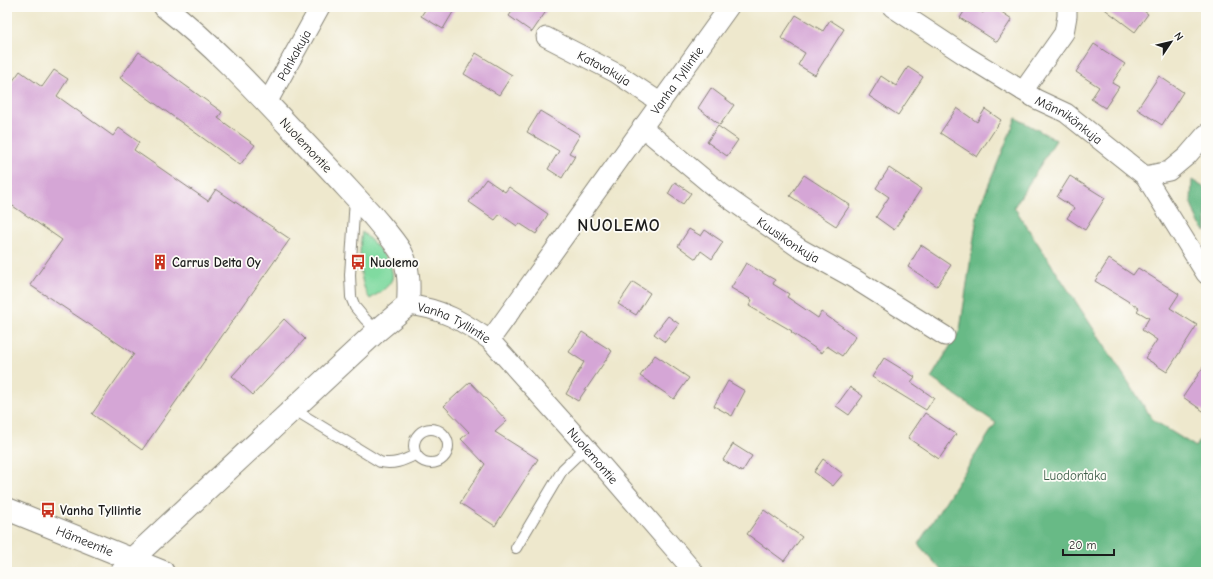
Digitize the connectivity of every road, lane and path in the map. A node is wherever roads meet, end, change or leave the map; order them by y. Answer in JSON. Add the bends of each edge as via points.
{"nodes":[{"id":1,"x":165,"y":7,"type":"edge"},
{"id":2,"x":320,"y":7,"type":"edge"},
{"id":3,"x":729,"y":7,"type":"edge"},
{"id":4,"x":892,"y":7,"type":"edge"},
{"id":5,"x":1067,"y":7,"type":"edge"},
{"id":6,"x":546,"y":37,"type":"dead end"},
{"id":7,"x":1023,"y":91,"type":"junction"},
{"id":8,"x":266,"y":103,"type":"junction"},
{"id":9,"x":661,"y":103,"type":"junction"},
{"id":10,"x":642,"y":128,"type":"junction"},
{"id":11,"x":1206,"y":134,"type":"edge"},
{"id":12,"x":1145,"y":176,"type":"junction"},
{"id":13,"x":356,"y":197,"type":"junction"},
{"id":14,"x":1206,"y":274,"type":"edge"},
{"id":15,"x":408,"y":305,"type":"junction"},
{"id":16,"x":377,"y":331,"type":"junction"},
{"id":17,"x":945,"y":336,"type":"dead end"},
{"id":18,"x":490,"y":340,"type":"junction"},
{"id":19,"x":293,"y":410,"type":"junction"},
{"id":20,"x":586,"y":447,"type":"junction"},
{"id":21,"x":415,"y":455,"type":"dead end"},
{"id":22,"x":7,"y":509,"type":"edge"},
{"id":23,"x":516,"y":548,"type":"dead end"},
{"id":24,"x":126,"y":566,"type":"edge"},
{"id":25,"x":163,"y":572,"type":"edge"},
{"id":26,"x":694,"y":572,"type":"edge"}],
"edges":[{"from":1,"to":8,"type":"main road","name":"Nuolemontie","via":[[215,50]]},
{"from":2,"to":8,"type":"street","name":"Pahkakuja"},
{"from":3,"to":9,"type":"street","name":"Vanha Tyllintie"},
{"from":4,"to":7,"type":"street","name":"Männikönkuja"},
{"from":5,"to":7,"type":"street","via":[[1064,33]]},
{"from":6,"to":9,"type":"street","name":"Katavakuja","via":[[616,73]]},
{"from":7,"to":12,"type":"street","name":"Männikönkuja","via":[[1066,113]]},
{"from":8,"to":13,"type":"main road","name":"Nuolemontie"},
{"from":9,"to":10,"type":"street","name":"Vanha Tyllintie"},
{"from":10,"to":17,"type":"street","name":"Kuusikonkuja","via":[[721,193],[799,248],[853,278]]},
{"from":10,"to":18,"type":"street","name":"Vanha Tyllintie"},
{"from":11,"to":12,"type":"street","via":[[1187,156],[1168,171]]},
{"from":12,"to":14,"type":"street","name":"Männikönkuja"},
{"from":13,"to":15,"type":"main road","name":"Nuolemontie","via":[[401,253],[409,284]]},
{"from":13,"to":16,"type":"lane","via":[[350,275],[351,297],[364,319]]},
{"from":15,"to":16,"type":"main road","name":"Vanha Tyllintie"},
{"from":15,"to":18,"type":"street","name":"Vanha Tyllintie","via":[[441,311]]},
{"from":16,"to":19,"type":"main road","name":"Vanha Tyllintie"},
{"from":18,"to":20,"type":"street","name":"Nuolemontie"},
{"from":19,"to":21,"type":"lane","via":[[380,462],[394,463]]},
{"from":19,"to":24,"type":"main road","name":"Vanha Tyllintie"},
{"from":20,"to":23,"type":"lane","via":[[563,469]]},
{"from":20,"to":26,"type":"street","name":"Nuolemontie"},
{"from":22,"to":24,"type":"main road","name":"Hämeentie"},
{"from":24,"to":25,"type":"main road","name":"Hämeentie"}]}
